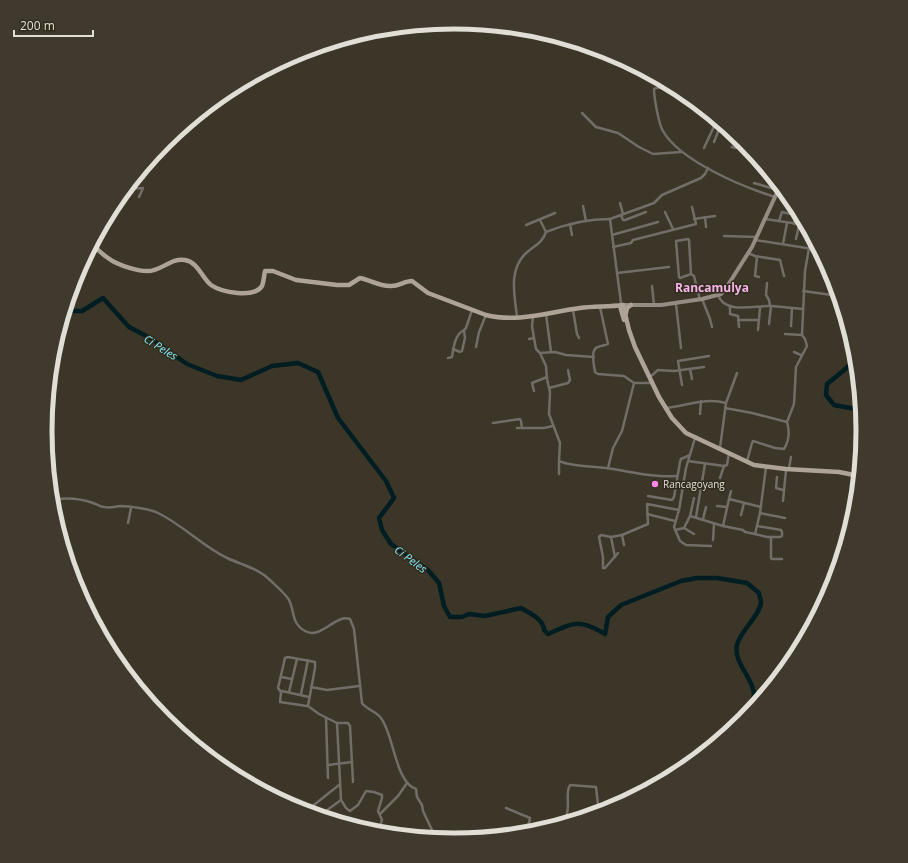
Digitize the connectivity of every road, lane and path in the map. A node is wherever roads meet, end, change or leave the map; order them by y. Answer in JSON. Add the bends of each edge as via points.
{"nodes":[{"id":1,"x":667,"y":90,"type":"edge"},
{"id":2,"x":582,"y":114,"type":"dead end"},
{"id":3,"x":715,"y":125,"type":"edge"},
{"id":4,"x":719,"y":129,"type":"edge"},
{"id":5,"x":714,"y":142,"type":"dead end"},
{"id":6,"x":737,"y":145,"type":"edge"},
{"id":7,"x":732,"y":147,"type":"dead end"},
{"id":8,"x":704,"y":148,"type":"dead end"},
{"id":9,"x":682,"y":152,"type":"junction"},
{"id":10,"x":708,"y":168,"type":"junction"},
{"id":11,"x":754,"y":183,"type":"dead end"},
{"id":12,"x":774,"y":187,"type":"edge"},
{"id":13,"x":134,"y":188,"type":"edge"},
{"id":14,"x":777,"y":192,"type":"edge"},
{"id":15,"x":139,"y":197,"type":"dead end"},
{"id":16,"x":775,"y":197,"type":"junction"},
{"id":17,"x":620,"y":203,"type":"dead end"},
{"id":18,"x":583,"y":206,"type":"dead end"},
{"id":19,"x":692,"y":207,"type":"dead end"},
{"id":20,"x":646,"y":212,"type":"dead end"},
{"id":21,"x":665,"y":212,"type":"dead end"},
{"id":22,"x":555,"y":213,"type":"dead end"},
{"id":23,"x":622,"y":214,"type":"junction"},
{"id":24,"x":793,"y":214,"type":"edge"},
{"id":25,"x":715,"y":216,"type":"dead end"},
{"id":26,"x":705,"y":217,"type":"junction"},
{"id":27,"x":795,"y":217,"type":"edge"},
{"id":28,"x":694,"y":218,"type":"junction"},
{"id":29,"x":610,"y":219,"type":"junction"},
{"id":30,"x":765,"y":219,"type":"junction"},
{"id":31,"x":540,"y":220,"type":"junction"},
{"id":32,"x":586,"y":221,"type":"junction"},
{"id":33,"x":779,"y":221,"type":"junction"},
{"id":34,"x":658,"y":222,"type":"dead end"},
{"id":35,"x":787,"y":222,"type":"junction"},
{"id":36,"x":570,"y":224,"type":"junction"},
{"id":37,"x":794,"y":224,"type":"junction"},
{"id":38,"x":526,"y":225,"type":"dead end"},
{"id":39,"x":799,"y":225,"type":"joint"},
{"id":40,"x":706,"y":227,"type":"dead end"},
{"id":41,"x":673,"y":229,"type":"junction"},
{"id":42,"x":546,"y":232,"type":"junction"},
{"id":43,"x":572,"y":235,"type":"dead end"},
{"id":44,"x":612,"y":235,"type":"junction"},
{"id":45,"x":724,"y":236,"type":"dead end"},
{"id":46,"x":756,"y":239,"type":"junction"},
{"id":47,"x":796,"y":239,"type":"dead end"},
{"id":48,"x":783,"y":244,"type":"junction"},
{"id":49,"x":613,"y":247,"type":"junction"},
{"id":50,"x":96,"y":248,"type":"edge"},
{"id":51,"x":809,"y":248,"type":"junction"},
{"id":52,"x":812,"y":249,"type":"edge"},
{"id":53,"x":748,"y":253,"type":"junction"},
{"id":54,"x":757,"y":257,"type":"junction"},
{"id":55,"x":669,"y":267,"type":"dead end"},
{"id":56,"x":617,"y":273,"type":"junction"},
{"id":57,"x":691,"y":274,"type":"junction"},
{"id":58,"x":784,"y":276,"type":"dead end"},
{"id":59,"x":759,"y":277,"type":"dead end"},
{"id":60,"x":767,"y":283,"type":"dead end"},
{"id":61,"x":652,"y":286,"type":"dead end"},
{"id":62,"x":804,"y":291,"type":"junction"},
{"id":63,"x":718,"y":295,"type":"junction"},
{"id":64,"x":832,"y":295,"type":"dead end"},
{"id":65,"x":701,"y":299,"type":"junction"},
{"id":66,"x":676,"y":304,"type":"junction"},
{"id":67,"x":612,"y":305,"type":"junction"},
{"id":68,"x":621,"y":305,"type":"junction"},
{"id":69,"x":631,"y":305,"type":"junction"},
{"id":70,"x":654,"y":305,"type":"junction"},
{"id":71,"x":600,"y":306,"type":"junction"},
{"id":72,"x":730,"y":306,"type":"junction"},
{"id":73,"x":770,"y":306,"type":"junction"},
{"id":74,"x":760,"y":308,"type":"junction"},
{"id":75,"x":792,"y":308,"type":"junction"},
{"id":76,"x":472,"y":309,"type":"junction"},
{"id":77,"x":573,"y":309,"type":"junction"},
{"id":78,"x":803,"y":309,"type":"junction"},
{"id":79,"x":546,"y":313,"type":"junction"},
{"id":80,"x":486,"y":315,"type":"junction"},
{"id":81,"x":624,"y":315,"type":"junction"},
{"id":82,"x":533,"y":316,"type":"junction"},
{"id":83,"x":517,"y":317,"type":"junction"},
{"id":84,"x":738,"y":320,"type":"junction"},
{"id":85,"x":759,"y":320,"type":"junction"},
{"id":86,"x":769,"y":324,"type":"dead end"},
{"id":87,"x":791,"y":326,"type":"dead end"},
{"id":88,"x":712,"y":327,"type":"dead end"},
{"id":89,"x":739,"y":327,"type":"dead end"},
{"id":90,"x":758,"y":330,"type":"dead end"},
{"id":91,"x":464,"y":331,"type":"junction"},
{"id":92,"x":785,"y":334,"type":"dead end"},
{"id":93,"x":802,"y":335,"type":"junction"},
{"id":94,"x":534,"y":338,"type":"junction"},
{"id":95,"x":579,"y":338,"type":"dead end"},
{"id":96,"x":529,"y":339,"type":"dead end"},
{"id":97,"x":476,"y":347,"type":"dead end"},
{"id":98,"x":682,"y":348,"type":"dead end"},
{"id":99,"x":453,"y":349,"type":"junction"},
{"id":100,"x":551,"y":352,"type":"junction"},
{"id":101,"x":794,"y":352,"type":"dead end"},
{"id":102,"x":540,"y":353,"type":"junction"},
{"id":103,"x":801,"y":355,"type":"junction"},
{"id":104,"x":709,"y":356,"type":"dead end"},
{"id":105,"x":594,"y":357,"type":"junction"},
{"id":106,"x":448,"y":358,"type":"dead end"},
{"id":107,"x":704,"y":367,"type":"dead end"},
{"id":108,"x":690,"y":369,"type":"junction"},
{"id":109,"x":568,"y":370,"type":"dead end"},
{"id":110,"x":679,"y":370,"type":"junction"},
{"id":111,"x":737,"y":373,"type":"dead end"},
{"id":112,"x":547,"y":377,"type":"junction"},
{"id":113,"x":650,"y":377,"type":"junction"},
{"id":114,"x":692,"y":379,"type":"dead end"},
{"id":115,"x":634,"y":383,"type":"junction"},
{"id":116,"x":653,"y":384,"type":"junction"},
{"id":117,"x":682,"y":385,"type":"dead end"},
{"id":118,"x":549,"y":388,"type":"junction"},
{"id":119,"x":534,"y":392,"type":"dead end"},
{"id":120,"x":701,"y":401,"type":"junction"},
{"id":121,"x":726,"y":403,"type":"junction"},
{"id":122,"x":665,"y":408,"type":"junction"},
{"id":123,"x":725,"y":408,"type":"junction"},
{"id":124,"x":700,"y":414,"type":"dead end"},
{"id":125,"x":787,"y":422,"type":"junction"},
{"id":126,"x":493,"y":423,"type":"dead end"},
{"id":127,"x":553,"y":426,"type":"junction"},
{"id":128,"x":517,"y":428,"type":"dead end"},
{"id":129,"x":522,"y":428,"type":"junction"},
{"id":130,"x":696,"y":438,"type":"junction"},
{"id":131,"x":720,"y":448,"type":"junction"},
{"id":132,"x":729,"y":453,"type":"junction"},
{"id":133,"x":690,"y":455,"type":"junction"},
{"id":134,"x":791,"y":457,"type":"dead end"},
{"id":135,"x":559,"y":461,"type":"junction"},
{"id":136,"x":688,"y":461,"type":"junction"},
{"id":137,"x":747,"y":462,"type":"junction"},
{"id":138,"x":705,"y":464,"type":"junction"},
{"id":139,"x":724,"y":466,"type":"junction"},
{"id":140,"x":766,"y":467,"type":"junction"},
{"id":141,"x":608,"y":468,"type":"junction"},
{"id":142,"x":787,"y":469,"type":"junction"},
{"id":143,"x":559,"y":474,"type":"dead end"},
{"id":144,"x":854,"y":475,"type":"edge"},
{"id":145,"x":677,"y":476,"type":"junction"},
{"id":146,"x":777,"y":476,"type":"dead end"},
{"id":147,"x":720,"y":478,"type":"dead end"},
{"id":148,"x":731,"y":490,"type":"dead end"},
{"id":149,"x":783,"y":490,"type":"junction"},
{"id":150,"x":648,"y":496,"type":"dead end"},
{"id":151,"x":694,"y":498,"type":"dead end"},
{"id":152,"x":57,"y":499,"type":"edge"},
{"id":153,"x":729,"y":499,"type":"junction"},
{"id":154,"x":783,"y":501,"type":"dead end"},
{"id":155,"x":744,"y":503,"type":"junction"},
{"id":156,"x":717,"y":506,"type":"dead end"},
{"id":157,"x":706,"y":507,"type":"dead end"},
{"id":158,"x":727,"y":507,"type":"junction"},
{"id":159,"x":761,"y":507,"type":"junction"},
{"id":160,"x":131,"y":508,"type":"junction"},
{"id":161,"x":679,"y":510,"type":"junction"},
{"id":162,"x":760,"y":513,"type":"junction"},
{"id":163,"x":647,"y":514,"type":"junction"},
{"id":164,"x":741,"y":515,"type":"dead end"},
{"id":165,"x":690,"y":516,"type":"junction"},
{"id":166,"x":696,"y":517,"type":"junction"},
{"id":167,"x":785,"y":518,"type":"dead end"},
{"id":168,"x":703,"y":519,"type":"junction"},
{"id":169,"x":675,"y":521,"type":"junction"},
{"id":170,"x":128,"y":523,"type":"dead end"},
{"id":171,"x":714,"y":524,"type":"junction"},
{"id":172,"x":723,"y":526,"type":"junction"},
{"id":173,"x":757,"y":526,"type":"junction"},
{"id":174,"x":684,"y":528,"type":"junction"},
{"id":175,"x":675,"y":530,"type":"junction"},
{"id":176,"x":694,"y":534,"type":"dead end"},
{"id":177,"x":755,"y":534,"type":"junction"},
{"id":178,"x":622,"y":535,"type":"junction"},
{"id":179,"x":611,"y":537,"type":"junction"},
{"id":180,"x":771,"y":537,"type":"junction"},
{"id":181,"x":713,"y":540,"type":"dead end"},
{"id":182,"x":624,"y":545,"type":"dead end"},
{"id":183,"x":711,"y":546,"type":"dead end"},
{"id":184,"x":618,"y":553,"type":"dead end"},
{"id":185,"x":615,"y":557,"type":"junction"},
{"id":186,"x":782,"y":559,"type":"dead end"},
{"id":187,"x":297,"y":659,"type":"junction"},
{"id":188,"x":308,"y":660,"type":"junction"},
{"id":189,"x":281,"y":677,"type":"junction"},
{"id":190,"x":292,"y":678,"type":"junction"},
{"id":191,"x":359,"y":686,"type":"junction"},
{"id":192,"x":311,"y":687,"type":"junction"},
{"id":193,"x":281,"y":692,"type":"junction"},
{"id":194,"x":289,"y":692,"type":"junction"},
{"id":195,"x":301,"y":694,"type":"junction"},
{"id":196,"x":309,"y":697,"type":"junction"},
{"id":197,"x":308,"y":706,"type":"junction"},
{"id":198,"x":326,"y":718,"type":"junction"},
{"id":199,"x":337,"y":723,"type":"junction"},
{"id":200,"x":352,"y":762,"type":"junction"},
{"id":201,"x":339,"y":764,"type":"junction"},
{"id":202,"x":328,"y":766,"type":"junction"},
{"id":203,"x":328,"y":778,"type":"dead end"},
{"id":204,"x":353,"y":782,"type":"dead end"},
{"id":205,"x":408,"y":783,"type":"junction"},
{"id":206,"x":340,"y":784,"type":"junction"},
{"id":207,"x":341,"y":800,"type":"junction"},
{"id":208,"x":600,"y":806,"type":"edge"},
{"id":209,"x":311,"y":808,"type":"edge"},
{"id":210,"x":506,"y":808,"type":"dead end"},
{"id":211,"x":324,"y":813,"type":"edge"},
{"id":212,"x":380,"y":814,"type":"junction"},
{"id":213,"x":564,"y":818,"type":"edge"},
{"id":214,"x":380,"y":827,"type":"edge"},
{"id":215,"x":526,"y":827,"type":"edge"},
{"id":216,"x":432,"y":833,"type":"edge"}],
"edges":[{"from":1,"to":9,"type":"street","via":[[654,89],[661,129]]},
{"from":2,"to":9,"type":"street","via":[[596,127],[618,133],[653,154]]},
{"from":3,"to":8,"type":"street"},
{"from":4,"to":5,"type":"street"},
{"from":6,"to":7,"type":"street","via":[[736,148]]},
{"from":9,"to":10,"type":"street"},
{"from":10,"to":16,"type":"street","via":[[744,187]]},
{"from":10,"to":23,"type":"street","via":[[701,178],[662,195],[654,203]]},
{"from":11,"to":12,"type":"street"},
{"from":13,"to":15,"type":"street","via":[[143,188]]},
{"from":14,"to":16,"type":"main road"},
{"from":16,"to":30,"type":"main road"},
{"from":17,"to":23,"type":"street"},
{"from":18,"to":32,"type":"street"},
{"from":19,"to":28,"type":"street"},
{"from":20,"to":23,"type":"street","via":[[625,220]]},
{"from":21,"to":41,"type":"street"},
{"from":22,"to":31,"type":"street"},
{"from":23,"to":29,"type":"street"},
{"from":24,"to":33,"type":"street","via":[[782,212]]},
{"from":25,"to":26,"type":"street"},
{"from":26,"to":28,"type":"street"},
{"from":26,"to":40,"type":"street"},
{"from":27,"to":37,"type":"street"},
{"from":28,"to":41,"type":"street","via":[[696,224]]},
{"from":29,"to":32,"type":"street"},
{"from":29,"to":44,"type":"street"},
{"from":30,"to":33,"type":"street"},
{"from":30,"to":46,"type":"main road"},
{"from":31,"to":38,"type":"street"},
{"from":31,"to":42,"type":"street"},
{"from":32,"to":36,"type":"street"},
{"from":33,"to":35,"type":"street"},
{"from":34,"to":44,"type":"street"},
{"from":35,"to":37,"type":"street"},
{"from":35,"to":48,"type":"street"},
{"from":36,"to":42,"type":"street"},
{"from":36,"to":43,"type":"street"},
{"from":37,"to":39,"type":"street"},
{"from":39,"to":47,"type":"street"},
{"from":41,"to":49,"type":"street"},
{"from":42,"to":83,"type":"street","via":[[538,245],[524,255],[516,270],[514,285]]},
{"from":44,"to":49,"type":"street"},
{"from":45,"to":46,"type":"street"},
{"from":46,"to":48,"type":"street"},
{"from":46,"to":53,"type":"main road"},
{"from":48,"to":51,"type":"street"},
{"from":49,"to":56,"type":"street"},
{"from":50,"to":76,"type":"main road","via":[[111,261],[142,271],[153,270],[174,261],[189,261],[194,263],[211,285],[228,292],[246,293],[257,290],[262,286],[265,271],[270,270],[293,279],[333,284],[349,285],[360,278],[384,286],[412,281],[425,292]]},
{"from":51,"to":52,"type":"street"},
{"from":51,"to":62,"type":"street"},
{"from":53,"to":54,"type":"street"},
{"from":53,"to":63,"type":"main road","via":[[728,286]]},
{"from":54,"to":58,"type":"street","via":[[780,260]]},
{"from":54,"to":59,"type":"street","via":[[755,276]]},
{"from":55,"to":56,"type":"street"},
{"from":56,"to":68,"type":"street"},
{"from":57,"to":57,"type":"street","via":[[689,240],[676,241],[679,277]]},
{"from":57,"to":65,"type":"street","via":[[694,276]]},
{"from":60,"to":73,"type":"street","via":[[766,295]]},
{"from":61,"to":70,"type":"street"},
{"from":62,"to":64,"type":"street"},
{"from":62,"to":78,"type":"street"},
{"from":63,"to":65,"type":"main road"},
{"from":63,"to":72,"type":"street","via":[[721,301]]},
{"from":65,"to":66,"type":"main road"},
{"from":65,"to":88,"type":"street"},
{"from":66,"to":70,"type":"main road"},
{"from":66,"to":98,"type":"street"},
{"from":67,"to":68,"type":"main road"},
{"from":67,"to":71,"type":"main road"},
{"from":67,"to":81,"type":"main road"},
{"from":68,"to":69,"type":"main road"},
{"from":68,"to":81,"type":"main road"},
{"from":69,"to":70,"type":"main road"},
{"from":69,"to":81,"type":"main road"},
{"from":71,"to":77,"type":"main road"},
{"from":71,"to":105,"type":"street","via":[[608,344],[596,348]]},
{"from":72,"to":74,"type":"street"},
{"from":72,"to":84,"type":"street","via":[[729,313],[738,316]]},
{"from":73,"to":74,"type":"street"},
{"from":73,"to":75,"type":"street"},
{"from":73,"to":86,"type":"street"},
{"from":74,"to":85,"type":"street"},
{"from":75,"to":78,"type":"street"},
{"from":75,"to":87,"type":"street"},
{"from":76,"to":80,"type":"main road"},
{"from":76,"to":91,"type":"street"},
{"from":77,"to":79,"type":"main road"},
{"from":77,"to":95,"type":"street"},
{"from":78,"to":93,"type":"street"},
{"from":79,"to":82,"type":"main road"},
{"from":79,"to":100,"type":"street"},
{"from":80,"to":83,"type":"main road"},
{"from":80,"to":97,"type":"street"},
{"from":81,"to":113,"type":"main road","via":[[635,347]]},
{"from":82,"to":83,"type":"main road"},
{"from":82,"to":94,"type":"street"},
{"from":84,"to":85,"type":"street"},
{"from":84,"to":89,"type":"street"},
{"from":85,"to":90,"type":"street"},
{"from":91,"to":99,"type":"street","via":[[459,334]]},
{"from":91,"to":99,"type":"street","via":[[462,352]]},
{"from":92,"to":93,"type":"street"},
{"from":93,"to":103,"type":"street","via":[[807,346]]},
{"from":94,"to":96,"type":"street"},
{"from":94,"to":102,"type":"street","via":[[536,349]]},
{"from":99,"to":106,"type":"street","via":[[452,357]]},
{"from":100,"to":102,"type":"street"},
{"from":100,"to":105,"type":"street","via":[[568,356]]},
{"from":101,"to":103,"type":"street"},
{"from":102,"to":112,"type":"street","via":[[546,366]]},
{"from":103,"to":125,"type":"street","via":[[795,371],[795,399]]},
{"from":104,"to":110,"type":"street","via":[[678,361]]},
{"from":105,"to":115,"type":"street","via":[[596,374],[624,376]]},
{"from":107,"to":108,"type":"street"},
{"from":108,"to":110,"type":"street"},
{"from":108,"to":114,"type":"street"},
{"from":109,"to":118,"type":"street","via":[[568,383]]},
{"from":110,"to":113,"type":"street","via":[[658,370]]},
{"from":110,"to":117,"type":"street"},
{"from":111,"to":121,"type":"street"},
{"from":112,"to":118,"type":"street"},
{"from":112,"to":119,"type":"street","via":[[532,383]]},
{"from":113,"to":116,"type":"main road"},
{"from":115,"to":116,"type":"street"},
{"from":115,"to":141,"type":"street","via":[[622,431],[613,448]]},
{"from":116,"to":122,"type":"main road"},
{"from":118,"to":127,"type":"street","via":[[549,414]]},
{"from":120,"to":121,"type":"street"},
{"from":120,"to":122,"type":"street"},
{"from":120,"to":124,"type":"street"},
{"from":121,"to":123,"type":"street"},
{"from":122,"to":130,"type":"main road","via":[[684,431]]},
{"from":123,"to":125,"type":"street"},
{"from":123,"to":131,"type":"street"},
{"from":125,"to":137,"type":"street","via":[[789,435],[785,448],[779,449],[753,441]]},
{"from":126,"to":129,"type":"street","via":[[521,420]]},
{"from":127,"to":129,"type":"street"},
{"from":127,"to":135,"type":"street","via":[[560,443]]},
{"from":128,"to":129,"type":"street"},
{"from":130,"to":131,"type":"main road"},
{"from":130,"to":133,"type":"street"},
{"from":131,"to":132,"type":"main road"},
{"from":132,"to":137,"type":"main road"},
{"from":132,"to":139,"type":"street","via":[[727,465]]},
{"from":133,"to":136,"type":"street"},
{"from":133,"to":145,"type":"street","via":[[680,460]]},
{"from":134,"to":142,"type":"street"},
{"from":135,"to":141,"type":"street"},
{"from":135,"to":143,"type":"street"},
{"from":136,"to":138,"type":"street"},
{"from":136,"to":161,"type":"street"},
{"from":137,"to":140,"type":"main road"},
{"from":138,"to":139,"type":"street"},
{"from":138,"to":166,"type":"street"},
{"from":139,"to":147,"type":"street"},
{"from":140,"to":142,"type":"main road"},
{"from":140,"to":159,"type":"street"},
{"from":141,"to":145,"type":"street","via":[[633,473]]},
{"from":142,"to":144,"type":"main road"},
{"from":142,"to":149,"type":"street"},
{"from":145,"to":150,"type":"street","via":[[672,500]]},
{"from":146,"to":149,"type":"street","via":[[776,488]]},
{"from":148,"to":153,"type":"street"},
{"from":149,"to":154,"type":"street"},
{"from":151,"to":165,"type":"street"},
{"from":152,"to":160,"type":"street","via":[[92,502],[103,507]]},
{"from":153,"to":155,"type":"street"},
{"from":153,"to":158,"type":"street"},
{"from":155,"to":159,"type":"street"},
{"from":155,"to":164,"type":"street"},
{"from":156,"to":158,"type":"street"},
{"from":157,"to":168,"type":"street"},
{"from":158,"to":172,"type":"street"},
{"from":159,"to":162,"type":"street"},
{"from":160,"to":170,"type":"street"},
{"from":160,"to":191,"type":"street","via":[[158,513],[207,547],[264,574],[288,599],[295,621],[307,632],[316,632],[346,618],[350,620],[354,629]]},
{"from":161,"to":163,"type":"street","via":[[649,504]]},
{"from":161,"to":169,"type":"street"},
{"from":162,"to":167,"type":"street"},
{"from":162,"to":173,"type":"street"},
{"from":163,"to":169,"type":"street"},
{"from":163,"to":178,"type":"street","via":[[648,524]]},
{"from":165,"to":166,"type":"street"},
{"from":165,"to":174,"type":"street"},
{"from":166,"to":168,"type":"street"},
{"from":168,"to":171,"type":"street"},
{"from":169,"to":175,"type":"street"},
{"from":171,"to":172,"type":"street"},
{"from":171,"to":181,"type":"street"},
{"from":172,"to":177,"type":"street"},
{"from":173,"to":177,"type":"street"},
{"from":173,"to":180,"type":"street","via":[[782,532],[781,537]]},
{"from":174,"to":175,"type":"street"},
{"from":174,"to":176,"type":"street"},
{"from":175,"to":183,"type":"street","via":[[680,541],[686,546]]},
{"from":177,"to":180,"type":"street"},
{"from":178,"to":179,"type":"street"},
{"from":178,"to":182,"type":"street"},
{"from":179,"to":185,"type":"street"},
{"from":179,"to":185,"type":"street","via":[[599,537],[603,557],[602,568]]},
{"from":180,"to":186,"type":"street","via":[[771,558]]},
{"from":184,"to":185,"type":"street"},
{"from":187,"to":188,"type":"street"},
{"from":187,"to":189,"type":"street","via":[[285,658]]},
{"from":187,"to":190,"type":"street"},
{"from":188,"to":192,"type":"street","via":[[316,665]]},
{"from":188,"to":195,"type":"street"},
{"from":189,"to":190,"type":"street"},
{"from":189,"to":193,"type":"street","via":[[278,688]]},
{"from":190,"to":194,"type":"street"},
{"from":191,"to":192,"type":"street","via":[[326,690]]},
{"from":191,"to":205,"type":"street","via":[[364,706],[382,719]]},
{"from":192,"to":196,"type":"street"},
{"from":193,"to":194,"type":"street"},
{"from":193,"to":197,"type":"street","via":[[280,702]]},
{"from":194,"to":195,"type":"street"},
{"from":195,"to":196,"type":"street"},
{"from":196,"to":197,"type":"street"},
{"from":197,"to":198,"type":"street"},
{"from":198,"to":199,"type":"street"},
{"from":198,"to":202,"type":"street"},
{"from":199,"to":200,"type":"street","via":[[350,724]]},
{"from":199,"to":201,"type":"street"},
{"from":200,"to":201,"type":"street"},
{"from":200,"to":204,"type":"street"},
{"from":201,"to":202,"type":"street"},
{"from":201,"to":206,"type":"street"},
{"from":202,"to":203,"type":"street"},
{"from":205,"to":212,"type":"street"},
{"from":205,"to":216,"type":"street","via":[[416,789]]},
{"from":206,"to":207,"type":"street"},
{"from":206,"to":209,"type":"street"},
{"from":207,"to":211,"type":"street"},
{"from":207,"to":212,"type":"street","via":[[347,810],[352,810],[366,791],[374,792],[382,796],[378,808]]},
{"from":208,"to":213,"type":"street","via":[[598,805],[596,787],[570,785]]},
{"from":210,"to":215,"type":"street","via":[[530,818]]},
{"from":212,"to":214,"type":"street"}]}
